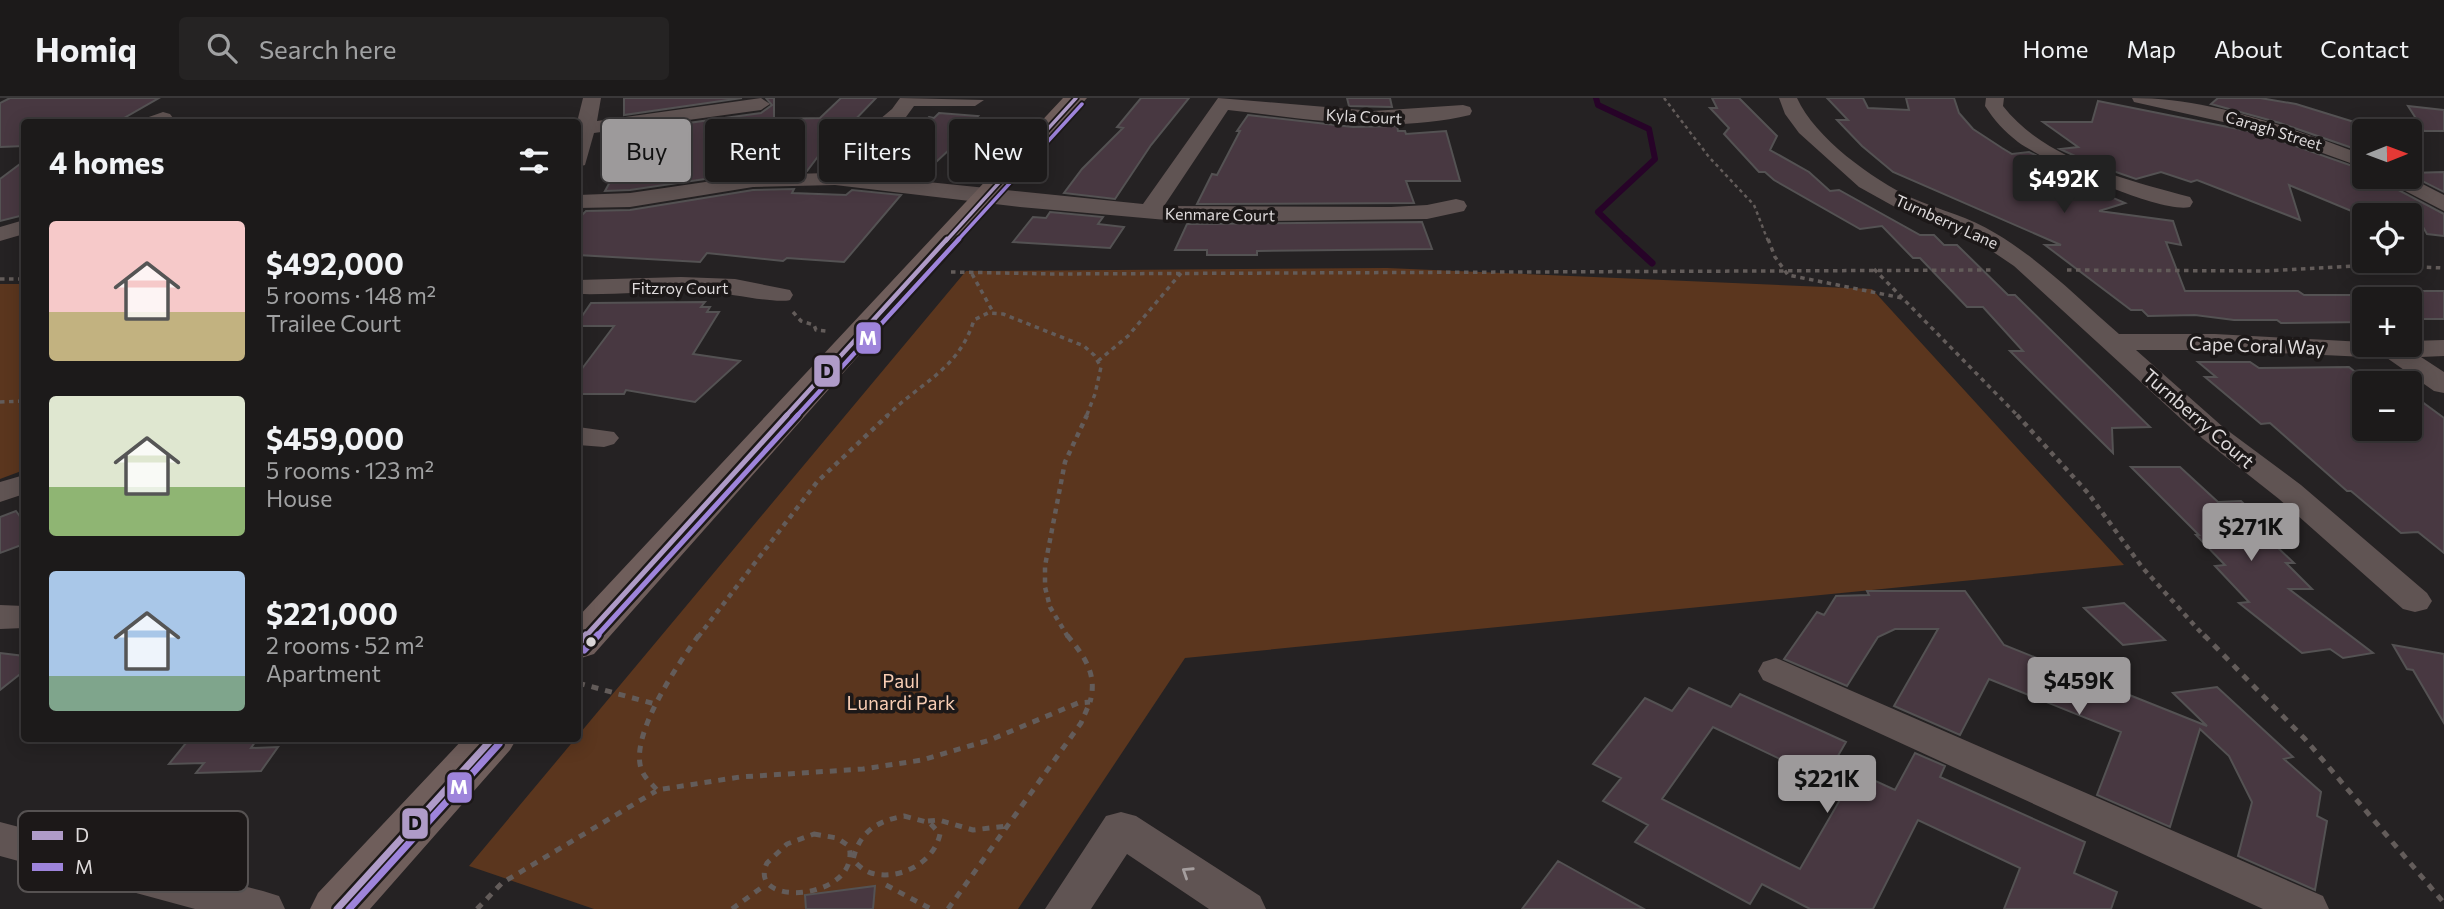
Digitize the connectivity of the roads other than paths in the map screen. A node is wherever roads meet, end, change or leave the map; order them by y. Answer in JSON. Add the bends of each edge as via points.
{"nodes":[{"id":1,"x":592,"y":98,"type":"edge"},
{"id":2,"x":1076,"y":98,"type":"edge"},
{"id":3,"x":1788,"y":98,"type":"edge"},
{"id":4,"x":1995,"y":98,"type":"edge"},
{"id":5,"x":2141,"y":98,"type":"edge"},
{"id":6,"x":909,"y":99,"type":"edge"},
{"id":7,"x":975,"y":100,"type":"dead end"},
{"id":8,"x":1225,"y":101,"type":"edge"},
{"id":9,"x":761,"y":104,"type":"dead end"},
{"id":10,"x":1463,"y":111,"type":"dead end"},
{"id":11,"x":891,"y":119,"type":"edge"},
{"id":12,"x":582,"y":129,"type":"edge"},
{"id":13,"x":2352,"y":158,"type":"edge"},
{"id":14,"x":819,"y":179,"type":"edge"},
{"id":15,"x":868,"y":182,"type":"edge"},
{"id":16,"x":2416,"y":189,"type":"edge"},
{"id":17,"x":985,"y":196,"type":"junction"},
{"id":18,"x":581,"y":202,"type":"edge"},
{"id":19,"x":2182,"y":202,"type":"dead end"},
{"id":20,"x":2444,"y":204,"type":"edge"},
{"id":21,"x":1456,"y":206,"type":"dead end"},
{"id":22,"x":1149,"y":212,"type":"junction"},
{"id":23,"x":21,"y":228,"type":"edge"},
{"id":24,"x":0,"y":234,"type":"edge"},
{"id":25,"x":581,"y":287,"type":"edge"},
{"id":26,"x":781,"y":295,"type":"road end"},
{"id":27,"x":2112,"y":342,"type":"junction"},
{"id":28,"x":2352,"y":348,"type":"edge"},
{"id":29,"x":2444,"y":348,"type":"edge"},
{"id":30,"x":2422,"y":349,"type":"edge"},
{"id":31,"x":2404,"y":357,"type":"edge"},
{"id":32,"x":2444,"y":385,"type":"edge"},
{"id":33,"x":21,"y":485,"type":"edge"},
{"id":34,"x":0,"y":493,"type":"edge"},
{"id":35,"x":2415,"y":601,"type":"dead end"},
{"id":36,"x":0,"y":617,"type":"edge"},
{"id":37,"x":21,"y":617,"type":"edge"},
{"id":38,"x":581,"y":642,"type":"edge"},
{"id":39,"x":1776,"y":671,"type":"dead end"},
{"id":40,"x":489,"y":742,"type":"edge"},
{"id":41,"x":0,"y":839,"type":"edge"},
{"id":42,"x":18,"y":844,"type":"edge"},
{"id":43,"x":199,"y":892,"type":"edge"},
{"id":44,"x":263,"y":909,"type":"edge"},
{"id":45,"x":337,"y":909,"type":"edge"},
{"id":46,"x":1067,"y":909,"type":"edge"},
{"id":47,"x":1244,"y":909,"type":"edge"},
{"id":48,"x":2307,"y":909,"type":"edge"}],
"edges":[{"from":1,"to":12,"type":"street"},
{"from":2,"to":17,"type":"main road"},
{"from":3,"to":27,"type":"street","name":"Turnberry Lane","via":[[1806,129],[1867,182],[2006,248]]},
{"from":4,"to":19,"type":"street","via":[[1994,106],[2003,119],[2041,147],[2105,177]]},
{"from":5,"to":13,"type":"street","name":"Caragh Street","via":[[2265,126]]},
{"from":6,"to":7,"type":"street"},
{"from":6,"to":11,"type":"street"},
{"from":8,"to":10,"type":"street","name":"Kyla Court","via":[[1372,118]]},
{"from":8,"to":22,"type":"street"},
{"from":9,"to":12,"type":"street"},
{"from":14,"to":18,"type":"street","name":"Kenmare Court","via":[[753,181],[630,200]]},
{"from":15,"to":17,"type":"street","name":"Kenmare Court"},
{"from":16,"to":20,"type":"street"},
{"from":17,"to":22,"type":"street","name":"Kenmare Court"},
{"from":17,"to":38,"type":"main road"},
{"from":21,"to":22,"type":"street","name":"Kenmare Court","via":[[1391,214]]},
{"from":23,"to":24,"type":"street"},
{"from":25,"to":26,"type":"street","name":"Fitzroy Court","via":[[719,286],[761,288]]},
{"from":27,"to":28,"type":"street","name":"Cape Coral Way"},
{"from":27,"to":35,"type":"street","name":"Turnberry Court","via":[[2213,433],[2290,492]]},
{"from":29,"to":30,"type":"street","name":"Cape Coral Way"},
{"from":31,"to":32,"type":"street"},
{"from":33,"to":34,"type":"street"},
{"from":36,"to":37,"type":"street"},
{"from":39,"to":48,"type":"street"},
{"from":40,"to":45,"type":"main road"},
{"from":41,"to":42,"type":"street"},
{"from":43,"to":44,"type":"street"},
{"from":47,"to":46,"type":"street","one_way":true,"via":[[1121,828]]}]}
